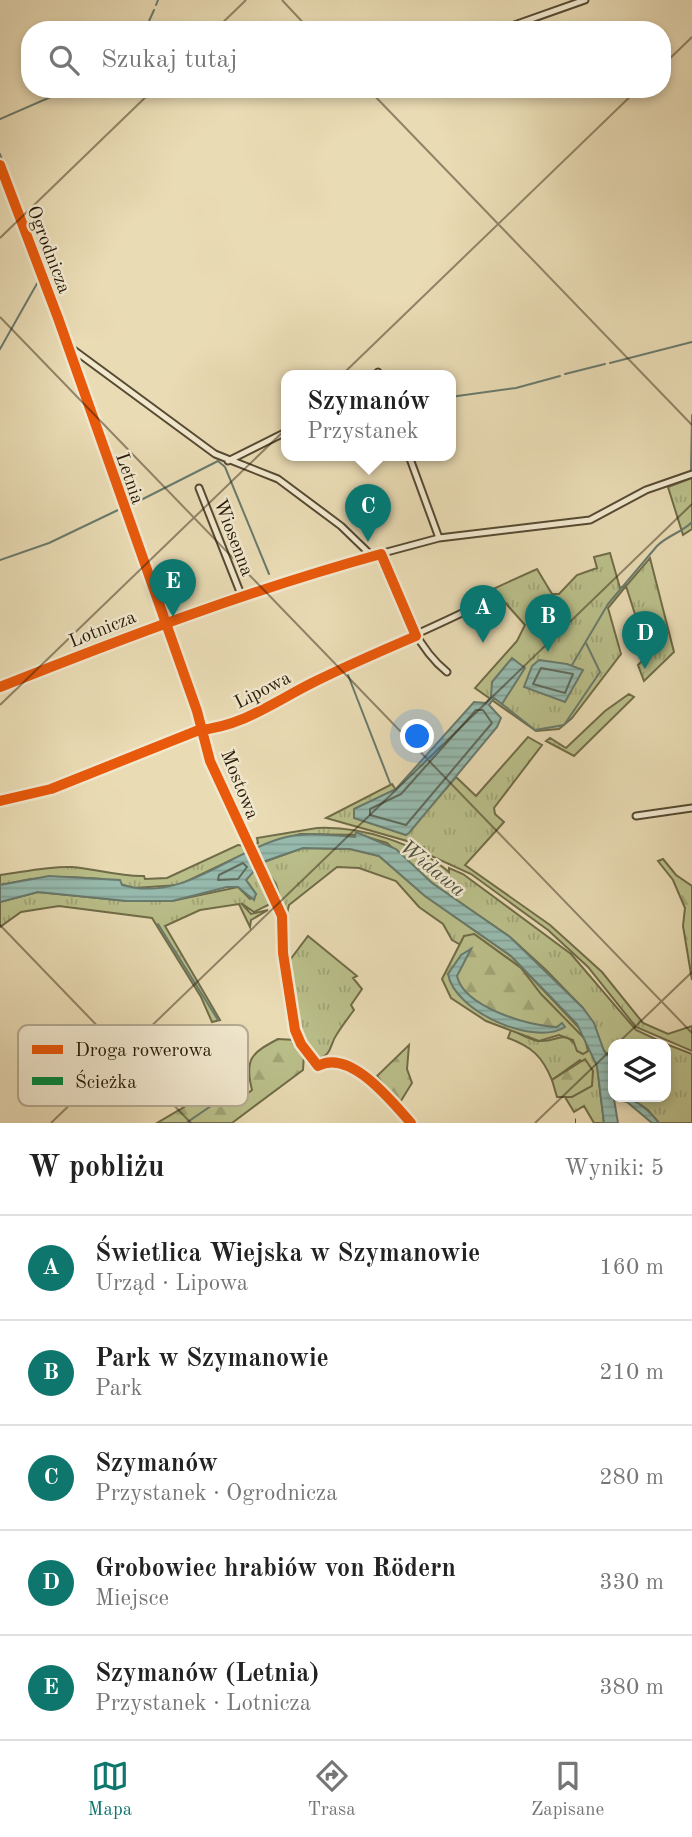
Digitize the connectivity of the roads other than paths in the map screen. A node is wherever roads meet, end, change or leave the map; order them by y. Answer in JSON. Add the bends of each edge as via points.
{"nodes":[{"id":1,"x":585,"y":0,"type":"edge"},
{"id":2,"x":526,"y":21,"type":"edge"},
{"id":3,"x":0,"y":165,"type":"edge"},
{"id":4,"x":68,"y":345,"type":"junction"},
{"id":5,"x":281,"y":434,"type":"edge"},
{"id":6,"x":228,"y":461,"type":"junction"},
{"id":7,"x":411,"y":461,"type":"edge"},
{"id":8,"x":692,"y":474,"type":"edge"},
{"id":9,"x":199,"y":488,"type":"dead end"},
{"id":10,"x":439,"y":538,"type":"junction"},
{"id":11,"x":377,"y":555,"type":"junction"},
{"id":12,"x":242,"y":597,"type":"junction"},
{"id":13,"x":466,"y":611,"type":"dead end"},
{"id":14,"x":163,"y":622,"type":"junction"},
{"id":15,"x":416,"y":636,"type":"junction"},
{"id":16,"x":447,"y":672,"type":"dead end"},
{"id":17,"x":0,"y":687,"type":"edge"},
{"id":18,"x":202,"y":729,"type":"junction"},
{"id":19,"x":0,"y":801,"type":"edge"},
{"id":20,"x":692,"y":808,"type":"edge"},
{"id":21,"x":636,"y":816,"type":"dead end"},
{"id":22,"x":245,"y":840,"type":"dead end"}],
"edges":[{"from":1,"to":2,"type":"street"},
{"from":3,"to":4,"type":"street","name":"Ogrodnicza"},
{"from":4,"to":6,"type":"street"},
{"from":4,"to":14,"type":"street","name":"Letnia"},
{"from":5,"to":6,"type":"street"},
{"from":6,"to":11,"type":"street","via":[[278,479]]},
{"from":7,"to":10,"type":"street"},
{"from":8,"to":10,"type":"street","via":[[646,490],[590,520]]},
{"from":9,"to":12,"type":"street","name":"Wiosenna"},
{"from":10,"to":11,"type":"street","name":"Lotnicza"},
{"from":11,"to":12,"type":"street","name":"Lotnicza"},
{"from":11,"to":15,"type":"street"},
{"from":12,"to":14,"type":"street","name":"Lotnicza"},
{"from":13,"to":15,"type":"street","name":"Lipowa"},
{"from":14,"to":17,"type":"street","name":"Lotnicza"},
{"from":14,"to":18,"type":"street","name":"Mostowa"},
{"from":15,"to":16,"type":"street"},
{"from":15,"to":18,"type":"street","name":"Lipowa","via":[[310,684],[258,715]]},
{"from":18,"to":19,"type":"street","name":"Lipowa","via":[[51,789]]},
{"from":18,"to":22,"type":"street","name":"Mostowa","via":[[210,761]]},
{"from":20,"to":21,"type":"street"}]}
